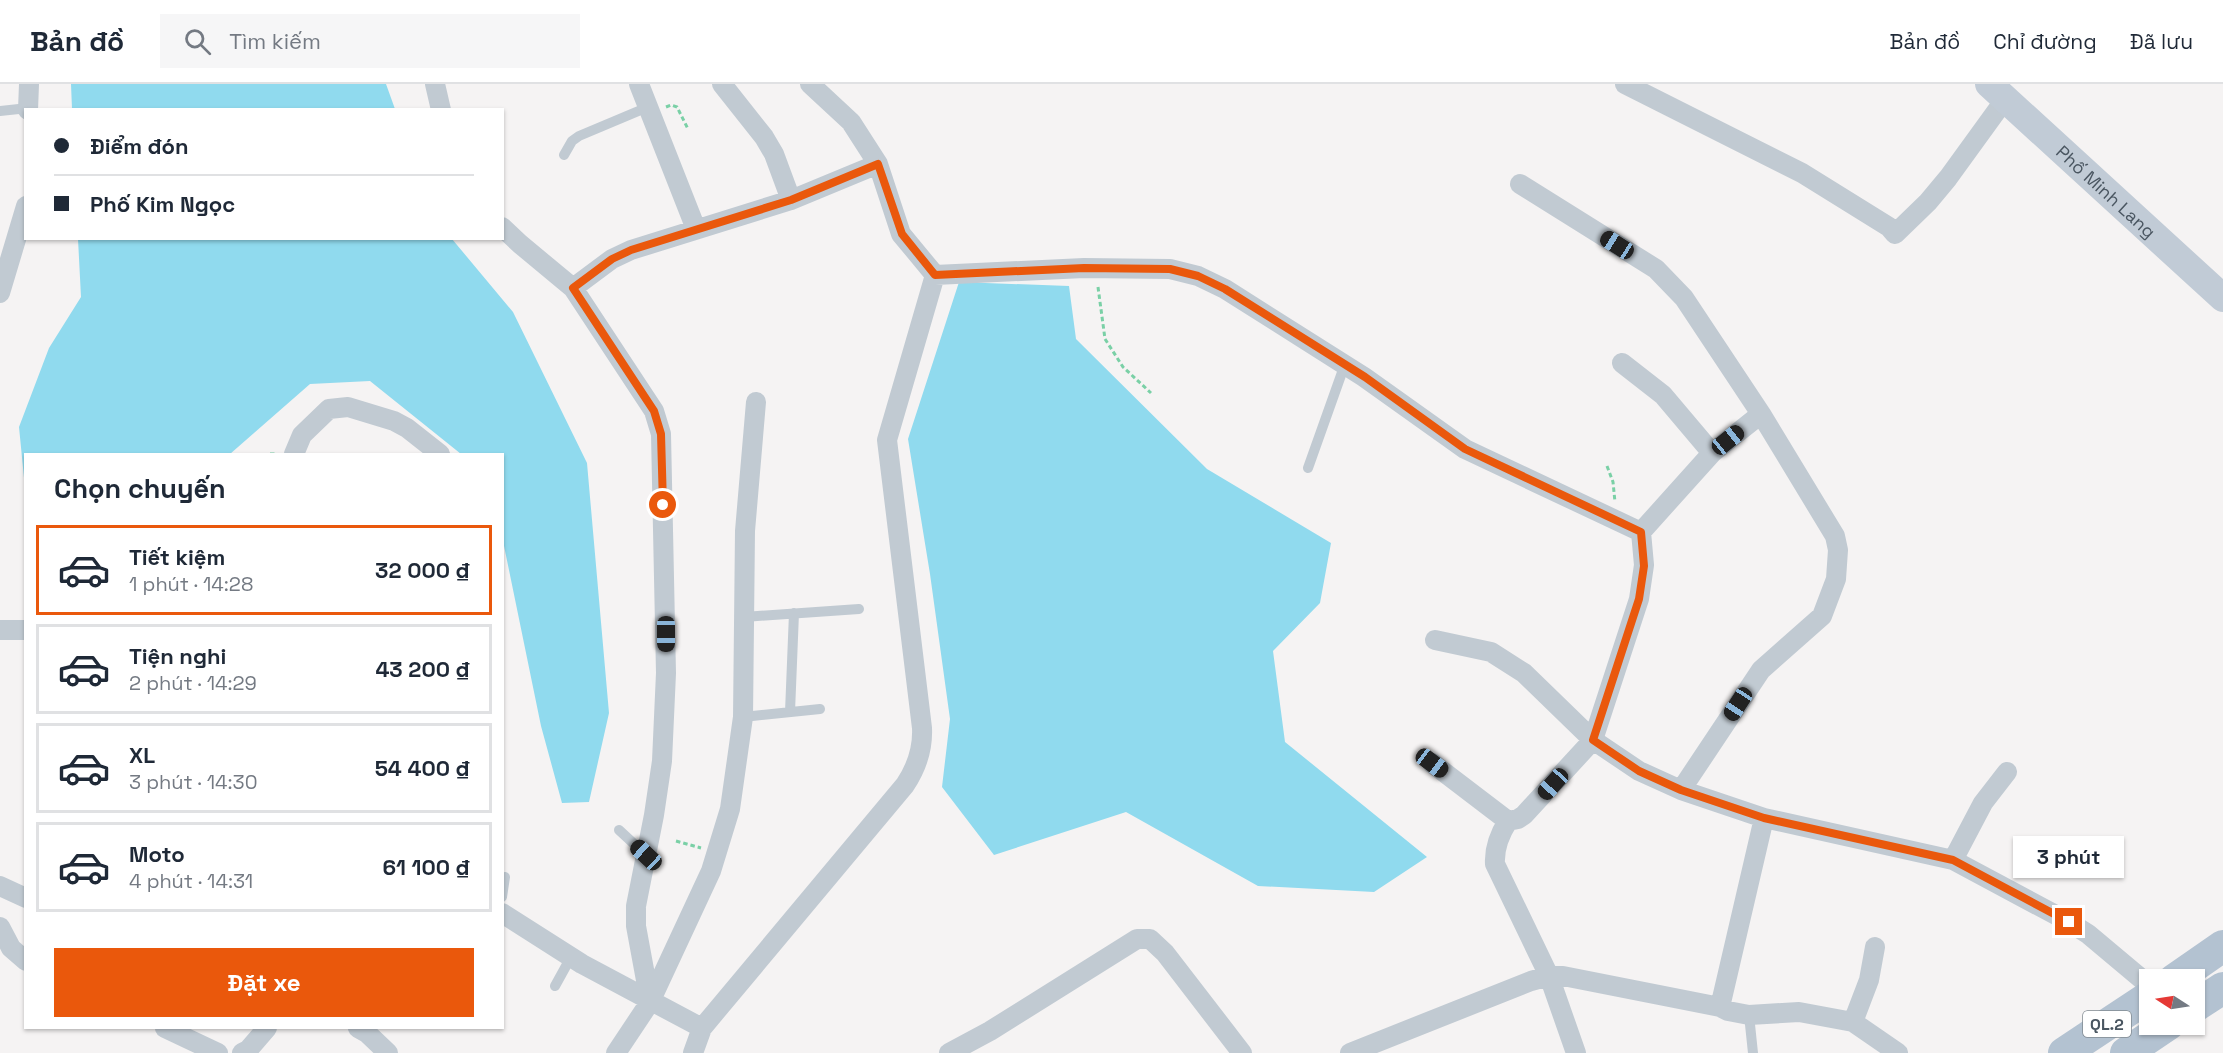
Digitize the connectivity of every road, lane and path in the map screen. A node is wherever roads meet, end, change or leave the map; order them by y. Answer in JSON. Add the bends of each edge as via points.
{"nodes":[{"id":1,"x":29,"y":84,"type":"edge"},
{"id":2,"x":435,"y":84,"type":"edge"},
{"id":3,"x":639,"y":84,"type":"edge"},
{"id":4,"x":722,"y":84,"type":"edge"},
{"id":5,"x":810,"y":84,"type":"edge"},
{"id":6,"x":1624,"y":84,"type":"edge"},
{"id":7,"x":1998,"y":91,"type":"edge"},
{"id":8,"x":28,"y":108,"type":"edge"},
{"id":9,"x":441,"y":108,"type":"edge"},
{"id":10,"x":24,"y":109,"type":"edge"},
{"id":11,"x":649,"y":110,"type":"junction"},
{"id":12,"x":0,"y":111,"type":"edge"},
{"id":13,"x":688,"y":129,"type":"dead end"},
{"id":14,"x":564,"y":154,"type":"dead end"},
{"id":15,"x":878,"y":164,"type":"junction"},
{"id":16,"x":1520,"y":184,"type":"dead end"},
{"id":17,"x":791,"y":200,"type":"junction"},
{"id":18,"x":24,"y":212,"type":"edge"},
{"id":19,"x":504,"y":229,"type":"edge"},
{"id":20,"x":696,"y":229,"type":"junction"},
{"id":21,"x":1097,"y":268,"type":"junction"},
{"id":22,"x":935,"y":275,"type":"junction"},
{"id":23,"x":1,"y":286,"type":"edge"},
{"id":24,"x":573,"y":288,"type":"junction"},
{"id":25,"x":2223,"y":298,"type":"edge"},
{"id":26,"x":1622,"y":363,"type":"dead end"},
{"id":27,"x":1345,"y":364,"type":"junction"},
{"id":28,"x":1151,"y":393,"type":"dead end"},
{"id":29,"x":756,"y":402,"type":"dead end"},
{"id":30,"x":1761,"y":414,"type":"junction"},
{"id":31,"x":294,"y":453,"type":"edge"},
{"id":32,"x":439,"y":453,"type":"edge"},
{"id":33,"x":1712,"y":453,"type":"junction"},
{"id":34,"x":1607,"y":466,"type":"dead end"},
{"id":35,"x":1308,"y":468,"type":"dead end"},
{"id":36,"x":1616,"y":519,"type":"junction"},
{"id":37,"x":1641,"y":532,"type":"junction"},
{"id":38,"x":859,"y":609,"type":"dead end"},
{"id":39,"x":794,"y":613,"type":"junction"},
{"id":40,"x":744,"y":617,"type":"junction"},
{"id":41,"x":0,"y":630,"type":"edge"},
{"id":42,"x":24,"y":630,"type":"edge"},
{"id":43,"x":1435,"y":640,"type":"dead end"},
{"id":44,"x":820,"y":709,"type":"dead end"},
{"id":45,"x":790,"y":712,"type":"junction"},
{"id":46,"x":743,"y":717,"type":"junction"},
{"id":47,"x":1593,"y":740,"type":"junction"},
{"id":48,"x":1432,"y":763,"type":"dead end"},
{"id":49,"x":2007,"y":772,"type":"dead end"},
{"id":50,"x":1681,"y":790,"type":"junction"},
{"id":51,"x":1764,"y":818,"type":"junction"},
{"id":52,"x":1508,"y":821,"type":"junction"},
{"id":53,"x":619,"y":830,"type":"dead end"},
{"id":54,"x":676,"y":841,"type":"dead end"},
{"id":55,"x":717,"y":852,"type":"junction"},
{"id":56,"x":646,"y":855,"type":"junction"},
{"id":57,"x":1953,"y":860,"type":"junction"},
{"id":58,"x":506,"y":877,"type":"dead end"},
{"id":59,"x":0,"y":886,"type":"edge"},
{"id":60,"x":504,"y":887,"type":"edge"},
{"id":61,"x":24,"y":897,"type":"edge"},
{"id":62,"x":504,"y":914,"type":"edge"},
{"id":63,"x":0,"y":927,"type":"edge"},
{"id":64,"x":2223,"y":946,"type":"edge"},
{"id":65,"x":1875,"y":947,"type":"dead end"},
{"id":66,"x":571,"y":957,"type":"junction"},
{"id":67,"x":24,"y":959,"type":"edge"},
{"id":68,"x":2190,"y":969,"type":"edge"},
{"id":69,"x":1550,"y":976,"type":"junction"},
{"id":70,"x":2139,"y":977,"type":"edge"},
{"id":71,"x":555,"y":986,"type":"dead end"},
{"id":72,"x":2223,"y":988,"type":"edge"},
{"id":73,"x":2205,"y":1000,"type":"edge"},
{"id":74,"x":650,"y":1002,"type":"junction"},
{"id":75,"x":2139,"y":1003,"type":"edge"},
{"id":76,"x":1720,"y":1007,"type":"junction"},
{"id":77,"x":1749,"y":1015,"type":"junction"},
{"id":78,"x":1853,"y":1022,"type":"junction"},
{"id":79,"x":702,"y":1028,"type":"junction"},
{"id":80,"x":167,"y":1029,"type":"edge"},
{"id":81,"x":266,"y":1029,"type":"edge"},
{"id":82,"x":360,"y":1029,"type":"edge"},
{"id":83,"x":2153,"y":1035,"type":"edge"},
{"id":84,"x":218,"y":1053,"type":"edge"},
{"id":85,"x":242,"y":1053,"type":"edge"},
{"id":86,"x":388,"y":1053,"type":"edge"},
{"id":87,"x":616,"y":1053,"type":"edge"},
{"id":88,"x":693,"y":1053,"type":"edge"},
{"id":89,"x":949,"y":1053,"type":"edge"},
{"id":90,"x":1242,"y":1053,"type":"edge"},
{"id":91,"x":1350,"y":1053,"type":"edge"},
{"id":92,"x":1576,"y":1053,"type":"edge"},
{"id":93,"x":1753,"y":1053,"type":"edge"},
{"id":94,"x":1898,"y":1053,"type":"edge"},
{"id":95,"x":2064,"y":1053,"type":"edge"},
{"id":96,"x":2126,"y":1053,"type":"edge"}],
"edges":[{"from":1,"to":8,"type":"street"},
{"from":2,"to":9,"type":"street"},
{"from":3,"to":11,"type":"street"},
{"from":4,"to":17,"type":"street","via":[[764,137]]},
{"from":5,"to":15,"type":"street","via":[[851,122]]},
{"from":6,"to":7,"type":"street","via":[[1802,173],[1895,234],[1948,178]]},
{"from":7,"to":25,"type":"street","name":"Phố Minh Lang"},
{"from":10,"to":12,"type":"lane"},
{"from":11,"to":13,"type":"path","via":[[677,107]]},
{"from":11,"to":14,"type":"lane","via":[[579,136]]},
{"from":11,"to":20,"type":"street"},
{"from":15,"to":17,"type":"street"},
{"from":15,"to":22,"type":"street","via":[[902,234]]},
{"from":16,"to":30,"type":"street","via":[[1656,269],[1684,298]]},
{"from":17,"to":20,"type":"street"},
{"from":18,"to":23,"type":"street"},
{"from":19,"to":24,"type":"street"},
{"from":20,"to":24,"type":"street","via":[[612,259]]},
{"from":21,"to":22,"type":"street"},
{"from":21,"to":27,"type":"street","via":[[1170,269],[1198,276]]},
{"from":21,"to":28,"type":"path","via":[[1105,339],[1123,367]]},
{"from":22,"to":79,"type":"street","via":[[887,440],[922,728],[917,764],[905,785]]},
{"from":24,"to":56,"type":"street","via":[[654,411],[661,434],[666,673],[662,761]]},
{"from":26,"to":33,"type":"street","via":[[1663,395]]},
{"from":27,"to":35,"type":"lane"},
{"from":27,"to":36,"type":"street","via":[[1465,449]]},
{"from":29,"to":40,"type":"street","via":[[745,531]]},
{"from":30,"to":33,"type":"street"},
{"from":30,"to":50,"type":"street","via":[[1835,536],[1836,579],[1822,616],[1761,670]]},
{"from":31,"to":32,"type":"street","via":[[302,435],[329,409],[348,407],[394,421]]},
{"from":33,"to":37,"type":"street"},
{"from":34,"to":36,"type":"path","via":[[1613,482]]},
{"from":36,"to":37,"type":"street"},
{"from":37,"to":47,"type":"street","via":[[1644,566],[1639,599]]},
{"from":38,"to":39,"type":"lane"},
{"from":39,"to":40,"type":"lane"},
{"from":39,"to":45,"type":"lane"},
{"from":40,"to":46,"type":"street"},
{"from":41,"to":42,"type":"street"},
{"from":43,"to":47,"type":"street","via":[[1491,652],[1524,673]]},
{"from":44,"to":45,"type":"lane"},
{"from":45,"to":46,"type":"lane"},
{"from":46,"to":55,"type":"street","via":[[730,809]]},
{"from":47,"to":50,"type":"street","via":[[1639,771]]},
{"from":47,"to":52,"type":"street","via":[[1524,815]]},
{"from":48,"to":52,"type":"street"},
{"from":49,"to":57,"type":"street","via":[[1983,802]]},
{"from":50,"to":51,"type":"street"},
{"from":51,"to":57,"type":"street"},
{"from":51,"to":76,"type":"street"},
{"from":52,"to":69,"type":"street","via":[[1494,853],[1495,864]]},
{"from":53,"to":56,"type":"lane"},
{"from":54,"to":55,"type":"path"},
{"from":55,"to":74,"type":"street"},
{"from":56,"to":74,"type":"street","via":[[636,926]]},
{"from":57,"to":70,"type":"street","via":[[2069,922]]},
{"from":58,"to":60,"type":"lane"},
{"from":59,"to":61,"type":"street"},
{"from":62,"to":66,"type":"street"},
{"from":63,"to":67,"type":"street","via":[[11,948]]},
{"from":64,"to":68,"type":"main road"},
{"from":65,"to":78,"type":"street","via":[[1869,980]]},
{"from":66,"to":71,"type":"lane"},
{"from":66,"to":74,"type":"street"},
{"from":69,"to":76,"type":"street"},
{"from":69,"to":91,"type":"street","via":[[1476,1001]]},
{"from":69,"to":92,"type":"street"},
{"from":72,"to":73,"type":"main road"},
{"from":74,"to":79,"type":"street"},
{"from":74,"to":87,"type":"street"},
{"from":75,"to":95,"type":"main road","number":"QL.2"},
{"from":76,"to":77,"type":"street"},
{"from":77,"to":78,"type":"street","via":[[1799,1012]]},
{"from":77,"to":93,"type":"lane"},
{"from":78,"to":94,"type":"street"},
{"from":79,"to":88,"type":"street"},
{"from":80,"to":84,"type":"street"},
{"from":81,"to":85,"type":"street"},
{"from":82,"to":86,"type":"street"},
{"from":83,"to":96,"type":"main road","number":"QL.2"},
{"from":89,"to":90,"type":"street","via":[[1137,939],[1150,939],[1165,953]]}]}
